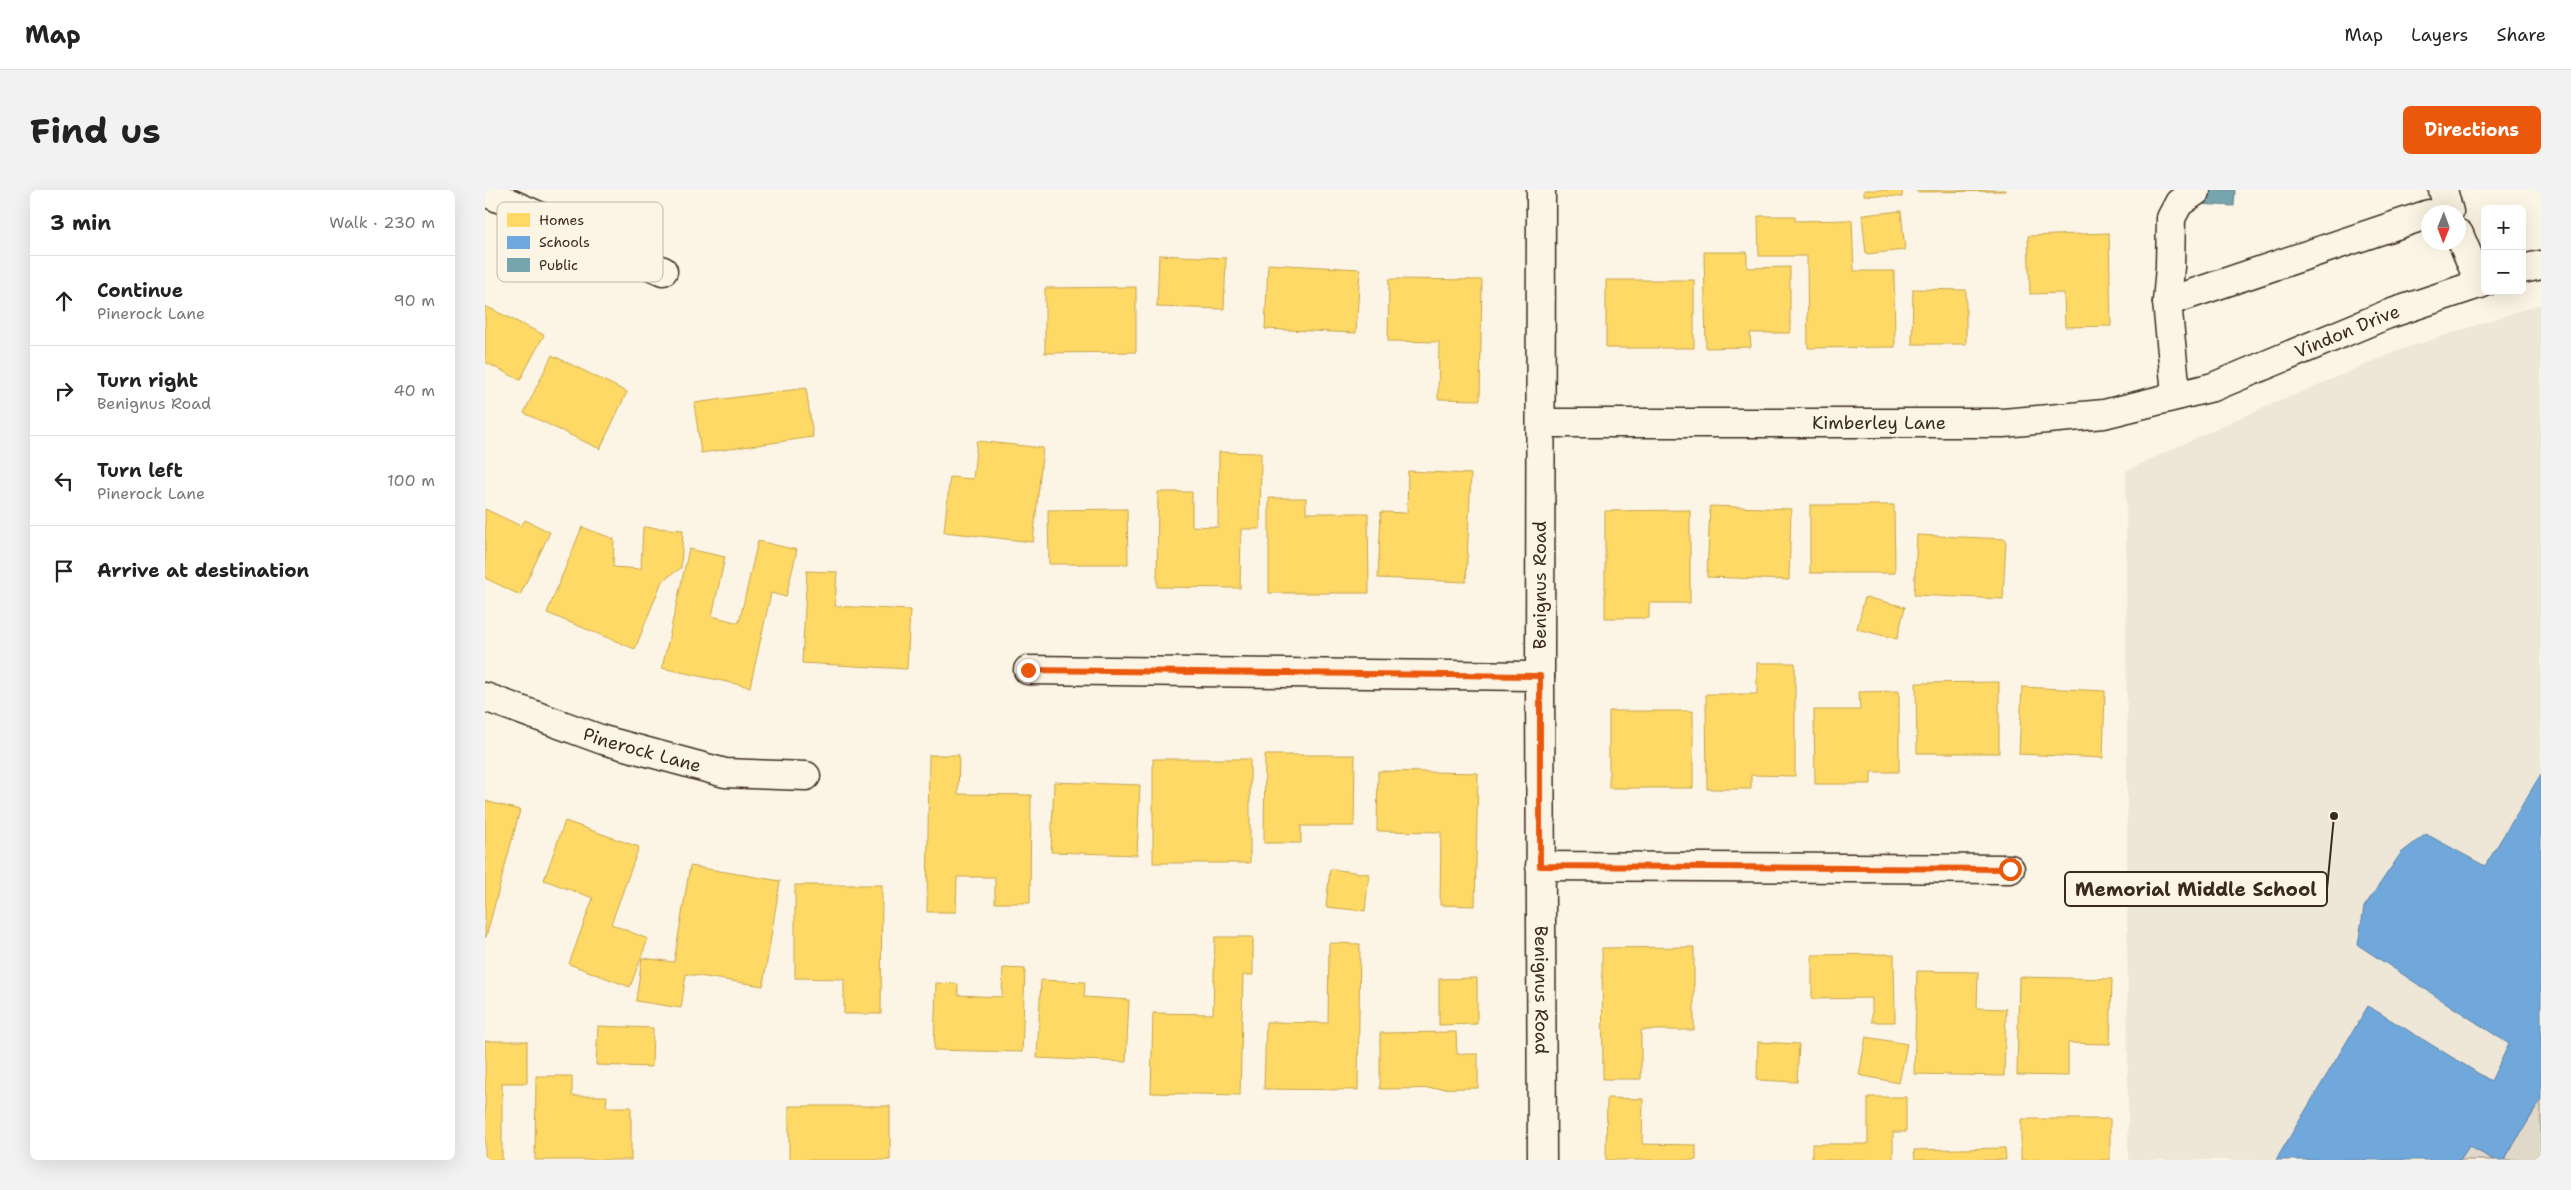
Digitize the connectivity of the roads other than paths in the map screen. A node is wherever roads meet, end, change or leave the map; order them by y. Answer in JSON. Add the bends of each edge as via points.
{"nodes":[{"id":1,"x":1541,"y":190,"type":"edge"},
{"id":2,"x":2197,"y":191,"type":"dead end"},
{"id":3,"x":485,"y":192,"type":"edge"},
{"id":4,"x":508,"y":202,"type":"edge"},
{"id":5,"x":2421,"y":214,"type":"edge"},
{"id":6,"x":2466,"y":249,"type":"edge"},
{"id":7,"x":2541,"y":265,"type":"edge"},
{"id":8,"x":2526,"y":268,"type":"edge"},
{"id":9,"x":2481,"y":281,"type":"edge"},
{"id":10,"x":2481,"y":283,"type":"edge"},
{"id":11,"x":2167,"y":302,"type":"junction"},
{"id":12,"x":2213,"y":387,"type":"joint"},
{"id":13,"x":2179,"y":396,"type":"junction"},
{"id":14,"x":1541,"y":423,"type":"junction"},
{"id":15,"x":1028,"y":670,"type":"dead end"},
{"id":16,"x":1540,"y":676,"type":"junction"},
{"id":17,"x":485,"y":697,"type":"edge"},
{"id":18,"x":806,"y":776,"type":"dead end"},
{"id":19,"x":1540,"y":866,"type":"junction"},
{"id":20,"x":2010,"y":869,"type":"dead end"},
{"id":21,"x":1542,"y":1160,"type":"edge"}],
"edges":[{"from":1,"to":14,"type":"street","name":"Benignus Road"},
{"from":2,"to":11,"type":"street","via":[[2179,203],[2171,218]]},
{"from":3,"to":4,"type":"street"},
{"from":5,"to":11,"type":"street"},
{"from":6,"to":9,"type":"street"},
{"from":7,"to":8,"type":"street"},
{"from":10,"to":12,"type":"street","name":"Vindon Drive","via":[[2386,315]]},
{"from":11,"to":13,"type":"street"},
{"from":12,"to":13,"type":"street","name":"Kimberley Lane"},
{"from":13,"to":14,"type":"street","name":"Kimberley Lane","via":[[2104,414],[2003,423]]},
{"from":14,"to":16,"type":"street","name":"Benignus Road"},
{"from":15,"to":16,"type":"street"},
{"from":16,"to":19,"type":"street","name":"Benignus Road"},
{"from":17,"to":18,"type":"street","name":"Pinerock Lane","via":[[603,740],[725,773]]},
{"from":19,"to":20,"type":"street"},
{"from":19,"to":21,"type":"street","name":"Benignus Road"}]}
